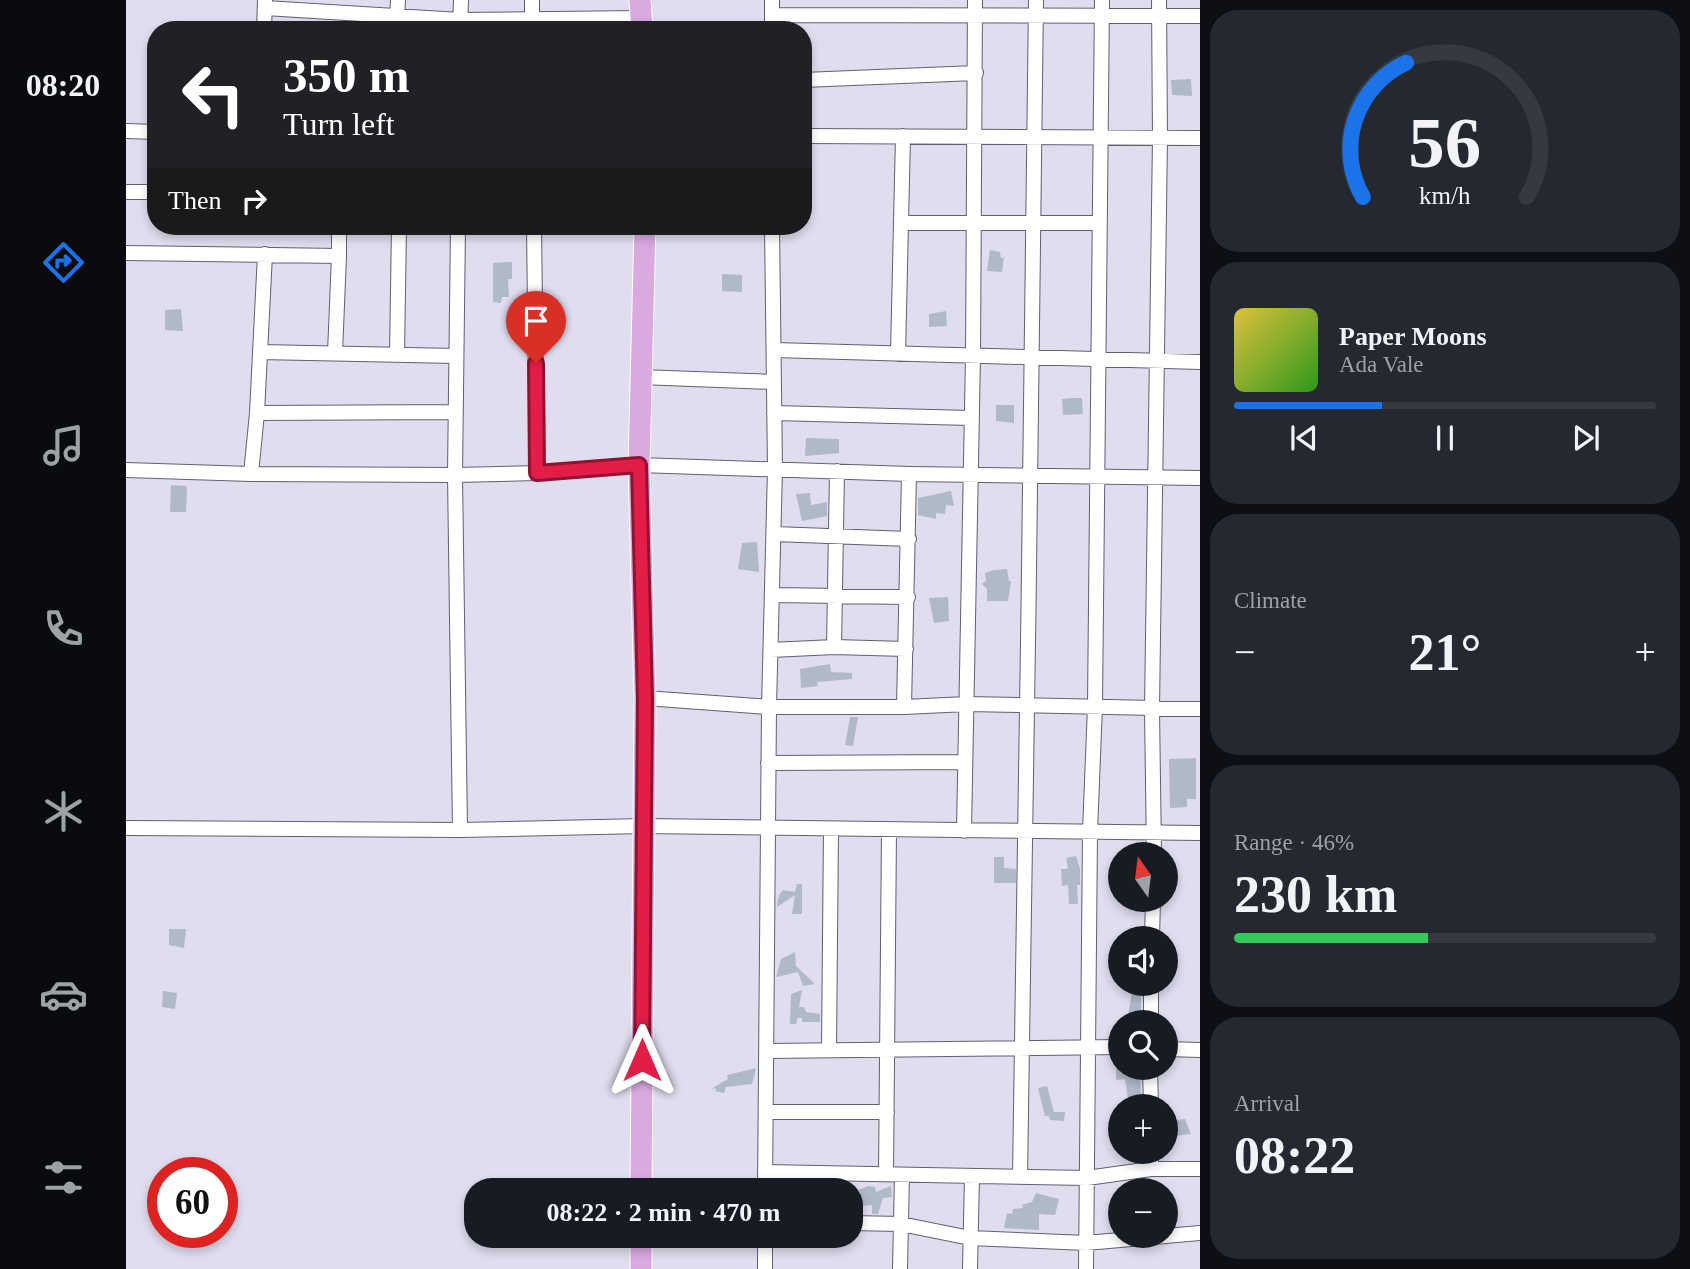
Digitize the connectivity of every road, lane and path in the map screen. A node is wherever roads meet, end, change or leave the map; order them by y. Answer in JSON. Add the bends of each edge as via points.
{"nodes":[{"id":1,"x":398,"y":0,"type":"edge"},
{"id":2,"x":461,"y":0,"type":"edge"},
{"id":3,"x":532,"y":0,"type":"edge"},
{"id":4,"x":1036,"y":0,"type":"edge"},
{"id":5,"x":1102,"y":0,"type":"edge"},
{"id":6,"x":1159,"y":0,"type":"edge"},
{"id":7,"x":265,"y":4,"type":"edge"},
{"id":8,"x":336,"y":7,"type":"edge"},
{"id":9,"x":850,"y":7,"type":"edge"},
{"id":10,"x":912,"y":7,"type":"edge"},
{"id":11,"x":975,"y":7,"type":"edge"},
{"id":12,"x":772,"y":15,"type":"edge"},
{"id":13,"x":641,"y":16,"type":"edge"},
{"id":14,"x":1036,"y":16,"type":"junction"},
{"id":15,"x":1159,"y":16,"type":"junction"},
{"id":16,"x":1200,"y":16,"type":"edge"},
{"id":17,"x":1102,"y":17,"type":"junction"},
{"id":18,"x":397,"y":18,"type":"junction"},
{"id":19,"x":424,"y":21,"type":"edge"},
{"id":20,"x":460,"y":21,"type":"edge"},
{"id":21,"x":532,"y":21,"type":"edge"},
{"id":22,"x":580,"y":21,"type":"edge"},
{"id":23,"x":976,"y":73,"type":"junction"},
{"id":24,"x":812,"y":80,"type":"edge"},
{"id":25,"x":126,"y":131,"type":"edge"},
{"id":26,"x":147,"y":132,"type":"edge"},
{"id":27,"x":812,"y":136,"type":"edge"},
{"id":28,"x":903,"y":136,"type":"junction"},
{"id":29,"x":975,"y":137,"type":"junction"},
{"id":30,"x":1034,"y":137,"type":"junction"},
{"id":31,"x":1100,"y":137,"type":"junction"},
{"id":32,"x":1160,"y":138,"type":"junction"},
{"id":33,"x":1200,"y":138,"type":"edge"},
{"id":34,"x":126,"y":191,"type":"edge"},
{"id":35,"x":147,"y":192,"type":"edge"},
{"id":36,"x":901,"y":223,"type":"junction"},
{"id":37,"x":975,"y":223,"type":"junction"},
{"id":38,"x":1034,"y":223,"type":"junction"},
{"id":39,"x":1099,"y":223,"type":"junction"},
{"id":40,"x":339,"y":235,"type":"edge"},
{"id":41,"x":399,"y":235,"type":"edge"},
{"id":42,"x":458,"y":235,"type":"edge"},
{"id":43,"x":534,"y":235,"type":"edge"},
{"id":44,"x":645,"y":235,"type":"edge"},
{"id":45,"x":772,"y":235,"type":"edge"},
{"id":46,"x":126,"y":253,"type":"edge"},
{"id":47,"x":265,"y":254,"type":"junction"},
{"id":48,"x":339,"y":256,"type":"junction"},
{"id":49,"x":774,"y":350,"type":"junction"},
{"id":50,"x":260,"y":352,"type":"junction"},
{"id":51,"x":335,"y":353,"type":"junction"},
{"id":52,"x":898,"y":354,"type":"junction"},
{"id":53,"x":397,"y":355,"type":"junction"},
{"id":54,"x":456,"y":356,"type":"junction"},
{"id":55,"x":973,"y":357,"type":"junction"},
{"id":56,"x":1031,"y":359,"type":"junction"},
{"id":57,"x":1099,"y":360,"type":"junction"},
{"id":58,"x":1158,"y":362,"type":"junction"},
{"id":59,"x":1200,"y":362,"type":"edge"},
{"id":60,"x":640,"y":377,"type":"junction"},
{"id":61,"x":774,"y":382,"type":"junction"},
{"id":62,"x":455,"y":412,"type":"junction"},
{"id":63,"x":257,"y":413,"type":"junction"},
{"id":64,"x":774,"y":413,"type":"junction"},
{"id":65,"x":971,"y":418,"type":"junction"},
{"id":66,"x":639,"y":465,"type":"junction"},
{"id":67,"x":775,"y":469,"type":"junction"},
{"id":68,"x":126,"y":470,"type":"edge"},
{"id":69,"x":837,"y":471,"type":"junction"},
{"id":70,"x":537,"y":473,"type":"junction"},
{"id":71,"x":251,"y":474,"type":"junction"},
{"id":72,"x":909,"y":474,"type":"junction"},
{"id":73,"x":970,"y":474,"type":"junction"},
{"id":74,"x":455,"y":475,"type":"junction"},
{"id":75,"x":1030,"y":476,"type":"junction"},
{"id":76,"x":1096,"y":477,"type":"junction"},
{"id":77,"x":1157,"y":478,"type":"junction"},
{"id":78,"x":1200,"y":478,"type":"edge"},
{"id":79,"x":774,"y":534,"type":"junction"},
{"id":80,"x":836,"y":536,"type":"junction"},
{"id":81,"x":909,"y":539,"type":"junction"},
{"id":82,"x":773,"y":595,"type":"junction"},
{"id":83,"x":834,"y":597,"type":"junction"},
{"id":84,"x":908,"y":597,"type":"junction"},
{"id":85,"x":834,"y":648,"type":"junction"},
{"id":86,"x":906,"y":649,"type":"junction"},
{"id":87,"x":771,"y":650,"type":"junction"},
{"id":88,"x":645,"y":698,"type":"junction"},
{"id":89,"x":967,"y":704,"type":"junction"},
{"id":90,"x":1027,"y":705,"type":"junction"},
{"id":91,"x":769,"y":706,"type":"junction"},
{"id":92,"x":1095,"y":706,"type":"junction"},
{"id":93,"x":904,"y":707,"type":"junction"},
{"id":94,"x":1152,"y":709,"type":"junction"},
{"id":95,"x":1200,"y":709,"type":"edge"},
{"id":96,"x":965,"y":762,"type":"junction"},
{"id":97,"x":768,"y":763,"type":"junction"},
{"id":98,"x":644,"y":825,"type":"junction"},
{"id":99,"x":126,"y":828,"type":"edge"},
{"id":100,"x":767,"y":829,"type":"junction"},
{"id":101,"x":831,"y":829,"type":"junction"},
{"id":102,"x":460,"y":830,"type":"junction"},
{"id":103,"x":889,"y":830,"type":"junction"},
{"id":104,"x":964,"y":831,"type":"junction"},
{"id":105,"x":1028,"y":831,"type":"junction"},
{"id":106,"x":1090,"y":832,"type":"junction"},
{"id":107,"x":1154,"y":832,"type":"junction"},
{"id":108,"x":1200,"y":833,"type":"edge"},
{"id":109,"x":1154,"y":842,"type":"edge"},
{"id":110,"x":1089,"y":1047,"type":"junction"},
{"id":111,"x":1108,"y":1047,"type":"edge"},
{"id":112,"x":1023,"y":1048,"type":"junction"},
{"id":113,"x":829,"y":1050,"type":"junction"},
{"id":114,"x":887,"y":1050,"type":"junction"},
{"id":115,"x":1178,"y":1050,"type":"edge"},
{"id":116,"x":766,"y":1051,"type":"junction"},
{"id":117,"x":1200,"y":1051,"type":"edge"},
{"id":118,"x":766,"y":1112,"type":"junction"},
{"id":119,"x":887,"y":1112,"type":"junction"},
{"id":120,"x":1151,"y":1164,"type":"edge"},
{"id":121,"x":1151,"y":1169,"type":"junction"},
{"id":122,"x":1200,"y":1169,"type":"edge"},
{"id":123,"x":765,"y":1172,"type":"junction"},
{"id":124,"x":886,"y":1174,"type":"junction"},
{"id":125,"x":902,"y":1175,"type":"junction"},
{"id":126,"x":972,"y":1176,"type":"junction"},
{"id":127,"x":1020,"y":1177,"type":"junction"},
{"id":128,"x":641,"y":1178,"type":"edge"},
{"id":129,"x":765,"y":1178,"type":"edge"},
{"id":130,"x":1087,"y":1178,"type":"junction"},
{"id":131,"x":863,"y":1223,"type":"edge"},
{"id":132,"x":901,"y":1224,"type":"junction"},
{"id":133,"x":1200,"y":1233,"type":"edge"},
{"id":134,"x":970,"y":1238,"type":"junction"},
{"id":135,"x":1086,"y":1243,"type":"junction"},
{"id":136,"x":641,"y":1248,"type":"edge"},
{"id":137,"x":765,"y":1248,"type":"edge"},
{"id":138,"x":641,"y":1269,"type":"edge"},
{"id":139,"x":765,"y":1269,"type":"edge"},
{"id":140,"x":900,"y":1269,"type":"edge"},
{"id":141,"x":970,"y":1269,"type":"edge"},
{"id":142,"x":1086,"y":1269,"type":"edge"}],
"edges":[{"from":1,"to":18,"type":"street"},
{"from":2,"to":20,"type":"street"},
{"from":3,"to":21,"type":"street"},
{"from":4,"to":14,"type":"street"},
{"from":5,"to":17,"type":"street"},
{"from":6,"to":15,"type":"street"},
{"from":7,"to":8,"type":"street"},
{"from":8,"to":18,"type":"street"},
{"from":9,"to":10,"type":"street"},
{"from":9,"to":12,"type":"street"},
{"from":10,"to":11,"type":"street"},
{"from":11,"to":14,"type":"street"},
{"from":11,"to":23,"type":"street"},
{"from":13,"to":22,"type":"street"},
{"from":14,"to":17,"type":"street"},
{"from":14,"to":30,"type":"street"},
{"from":15,"to":16,"type":"street"},
{"from":15,"to":17,"type":"street"},
{"from":15,"to":32,"type":"street"},
{"from":17,"to":31,"type":"street"},
{"from":18,"to":19,"type":"street"},
{"from":23,"to":24,"type":"street"},
{"from":23,"to":29,"type":"street"},
{"from":25,"to":26,"type":"street"},
{"from":27,"to":28,"type":"street"},
{"from":28,"to":29,"type":"street"},
{"from":28,"to":36,"type":"street"},
{"from":29,"to":30,"type":"street"},
{"from":29,"to":37,"type":"street"},
{"from":30,"to":31,"type":"street"},
{"from":30,"to":38,"type":"street"},
{"from":31,"to":32,"type":"street"},
{"from":31,"to":39,"type":"street"},
{"from":32,"to":33,"type":"street"},
{"from":32,"to":58,"type":"street"},
{"from":34,"to":35,"type":"street"},
{"from":36,"to":37,"type":"street"},
{"from":36,"to":52,"type":"street"},
{"from":37,"to":38,"type":"street"},
{"from":37,"to":55,"type":"street"},
{"from":38,"to":39,"type":"street"},
{"from":38,"to":56,"type":"street"},
{"from":39,"to":57,"type":"street"},
{"from":40,"to":48,"type":"street"},
{"from":41,"to":53,"type":"street"},
{"from":42,"to":54,"type":"street"},
{"from":43,"to":70,"type":"street"},
{"from":44,"to":60,"type":"main road"},
{"from":45,"to":49,"type":"street"},
{"from":46,"to":47,"type":"street"},
{"from":47,"to":48,"type":"street"},
{"from":47,"to":50,"type":"street"},
{"from":48,"to":51,"type":"street"},
{"from":49,"to":52,"type":"street"},
{"from":49,"to":61,"type":"street"},
{"from":50,"to":51,"type":"street"},
{"from":50,"to":63,"type":"street"},
{"from":51,"to":53,"type":"street"},
{"from":52,"to":55,"type":"street"},
{"from":53,"to":54,"type":"street"},
{"from":54,"to":62,"type":"street"},
{"from":55,"to":56,"type":"street"},
{"from":55,"to":65,"type":"street"},
{"from":56,"to":57,"type":"street"},
{"from":56,"to":75,"type":"street"},
{"from":57,"to":58,"type":"street"},
{"from":57,"to":76,"type":"street"},
{"from":58,"to":59,"type":"street"},
{"from":58,"to":77,"type":"street"},
{"from":60,"to":61,"type":"street"},
{"from":60,"to":66,"type":"main road"},
{"from":61,"to":64,"type":"street"},
{"from":62,"to":63,"type":"street"},
{"from":62,"to":74,"type":"street"},
{"from":63,"to":71,"type":"street"},
{"from":64,"to":65,"type":"street"},
{"from":64,"to":67,"type":"street"},
{"from":65,"to":73,"type":"street"},
{"from":66,"to":67,"type":"street"},
{"from":66,"to":70,"type":"street"},
{"from":66,"to":88,"type":"main road"},
{"from":67,"to":69,"type":"street"},
{"from":67,"to":79,"type":"street"},
{"from":68,"to":71,"type":"street"},
{"from":69,"to":72,"type":"street"},
{"from":69,"to":80,"type":"street"},
{"from":70,"to":74,"type":"street"},
{"from":71,"to":74,"type":"street"},
{"from":72,"to":73,"type":"street"},
{"from":72,"to":81,"type":"street"},
{"from":73,"to":75,"type":"street"},
{"from":73,"to":89,"type":"street"},
{"from":74,"to":102,"type":"street"},
{"from":75,"to":76,"type":"street"},
{"from":75,"to":90,"type":"street"},
{"from":76,"to":77,"type":"street"},
{"from":76,"to":92,"type":"street"},
{"from":77,"to":78,"type":"street"},
{"from":77,"to":94,"type":"street"},
{"from":79,"to":80,"type":"street"},
{"from":79,"to":82,"type":"street"},
{"from":80,"to":81,"type":"street"},
{"from":80,"to":83,"type":"street"},
{"from":81,"to":84,"type":"street"},
{"from":82,"to":83,"type":"street"},
{"from":82,"to":87,"type":"street"},
{"from":83,"to":84,"type":"street"},
{"from":83,"to":85,"type":"street"},
{"from":84,"to":86,"type":"street"},
{"from":85,"to":86,"type":"street"},
{"from":85,"to":87,"type":"street"},
{"from":86,"to":93,"type":"street"},
{"from":87,"to":91,"type":"street"},
{"from":88,"to":91,"type":"street"},
{"from":88,"to":98,"type":"main road"},
{"from":89,"to":90,"type":"street"},
{"from":89,"to":93,"type":"street"},
{"from":89,"to":96,"type":"street"},
{"from":90,"to":92,"type":"street"},
{"from":90,"to":105,"type":"street"},
{"from":91,"to":93,"type":"street"},
{"from":91,"to":97,"type":"street"},
{"from":92,"to":94,"type":"street"},
{"from":92,"to":106,"type":"street"},
{"from":94,"to":95,"type":"street"},
{"from":94,"to":107,"type":"street"},
{"from":96,"to":97,"type":"street"},
{"from":96,"to":104,"type":"street"},
{"from":97,"to":100,"type":"street"},
{"from":98,"to":100,"type":"street"},
{"from":98,"to":102,"type":"street"},
{"from":98,"to":128,"type":"main road"},
{"from":99,"to":102,"type":"street"},
{"from":100,"to":101,"type":"street"},
{"from":100,"to":116,"type":"street"},
{"from":101,"to":103,"type":"street"},
{"from":101,"to":113,"type":"street"},
{"from":103,"to":104,"type":"street"},
{"from":103,"to":114,"type":"street"},
{"from":104,"to":105,"type":"street"},
{"from":105,"to":106,"type":"street"},
{"from":105,"to":112,"type":"street"},
{"from":106,"to":107,"type":"street"},
{"from":106,"to":110,"type":"street"},
{"from":107,"to":108,"type":"street"},
{"from":107,"to":109,"type":"street"},
{"from":110,"to":111,"type":"street"},
{"from":110,"to":112,"type":"street"},
{"from":110,"to":130,"type":"street"},
{"from":112,"to":114,"type":"street"},
{"from":112,"to":127,"type":"street"},
{"from":113,"to":114,"type":"street"},
{"from":113,"to":116,"type":"street"},
{"from":114,"to":119,"type":"street"},
{"from":115,"to":117,"type":"street"},
{"from":116,"to":118,"type":"street"},
{"from":118,"to":119,"type":"street"},
{"from":118,"to":123,"type":"street"},
{"from":119,"to":124,"type":"street"},
{"from":120,"to":121,"type":"street"},
{"from":121,"to":122,"type":"street"},
{"from":121,"to":130,"type":"street"},
{"from":123,"to":124,"type":"street"},
{"from":123,"to":129,"type":"street"},
{"from":124,"to":125,"type":"street"},
{"from":125,"to":126,"type":"street"},
{"from":125,"to":132,"type":"street"},
{"from":126,"to":127,"type":"street"},
{"from":126,"to":134,"type":"street"},
{"from":127,"to":130,"type":"street"},
{"from":130,"to":135,"type":"street"},
{"from":131,"to":132,"type":"street"},
{"from":132,"to":134,"type":"street"},
{"from":132,"to":140,"type":"street"},
{"from":133,"to":135,"type":"street"},
{"from":134,"to":135,"type":"street"},
{"from":134,"to":141,"type":"street"},
{"from":135,"to":142,"type":"street"},
{"from":136,"to":138,"type":"main road"},
{"from":137,"to":139,"type":"street"}]}
